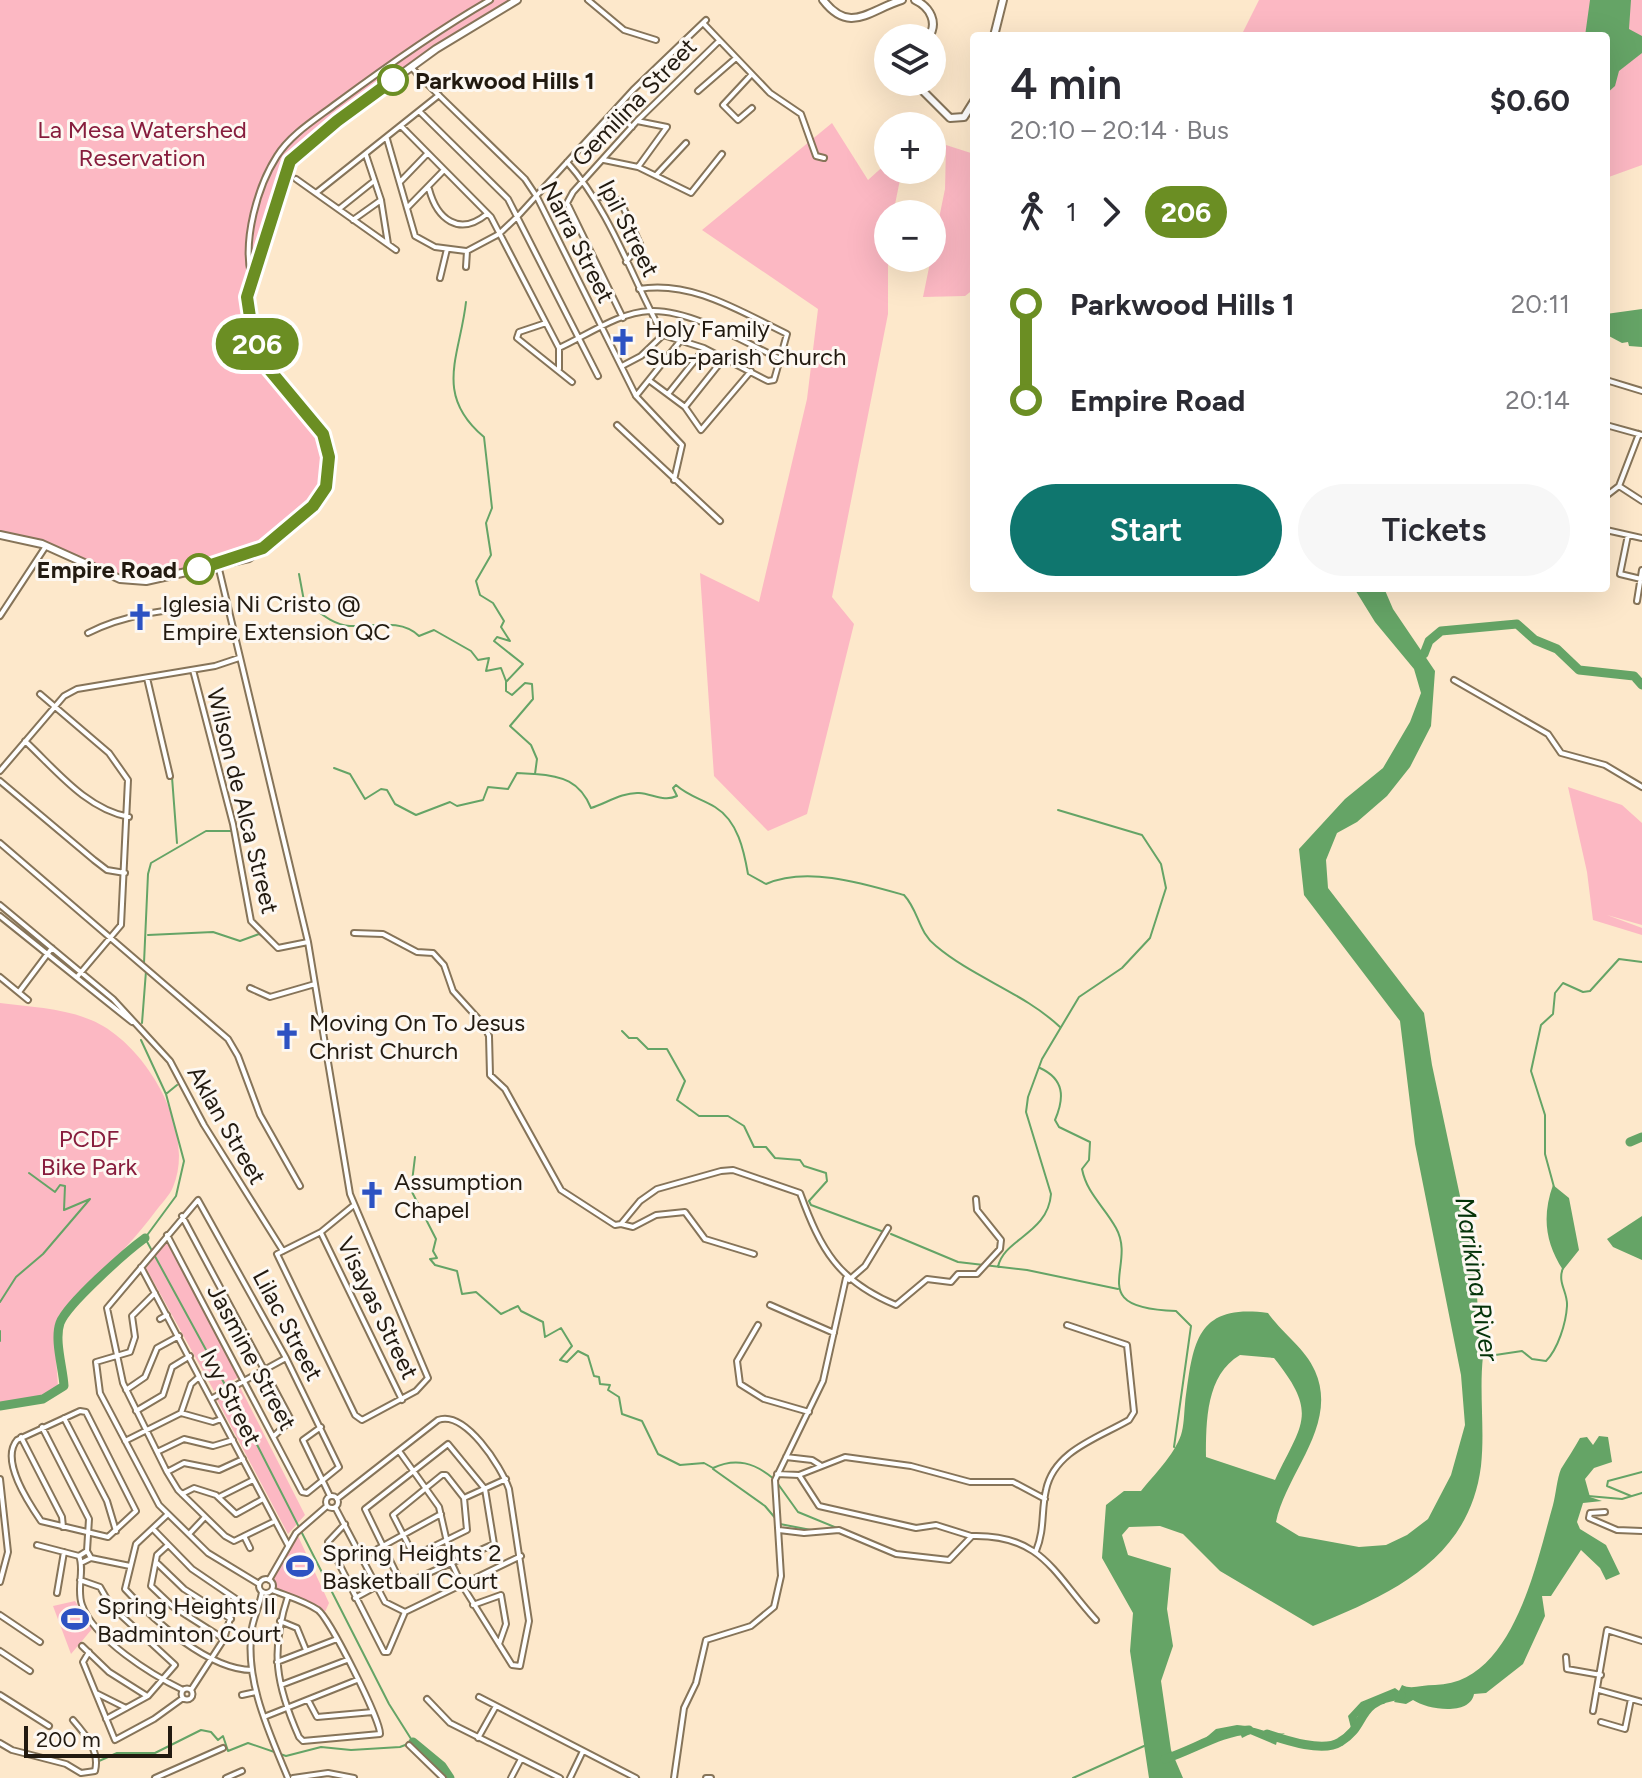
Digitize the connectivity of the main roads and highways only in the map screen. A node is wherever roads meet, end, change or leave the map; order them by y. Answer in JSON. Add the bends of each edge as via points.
{"nodes":[{"id":1,"x":517,"y":0,"type":"edge"},
{"id":2,"x":823,"y":0,"type":"edge"},
{"id":3,"x":902,"y":0,"type":"edge"},
{"id":4,"x":915,"y":0,"type":"edge"},
{"id":5,"x":1003,"y":0,"type":"edge"},
{"id":6,"x":933,"y":24,"type":"edge"},
{"id":7,"x":995,"y":32,"type":"edge"},
{"id":8,"x":926,"y":96,"type":"edge"},
{"id":9,"x":970,"y":108,"type":"edge"},
{"id":10,"x":0,"y":535,"type":"edge"}],
"edges":[{"from":1,"to":10,"type":"main road","via":[[411,67],[290,161],[252,279],[249,310],[279,381],[324,432],[331,476],[318,501],[249,558],[135,582],[46,546]]},
{"from":2,"to":3,"type":"main road","via":[[835,15],[848,19]]},
{"from":4,"to":6,"type":"main road"},
{"from":5,"to":7,"type":"main road"},
{"from":8,"to":9,"type":"main road","via":[[954,120]]}]}
